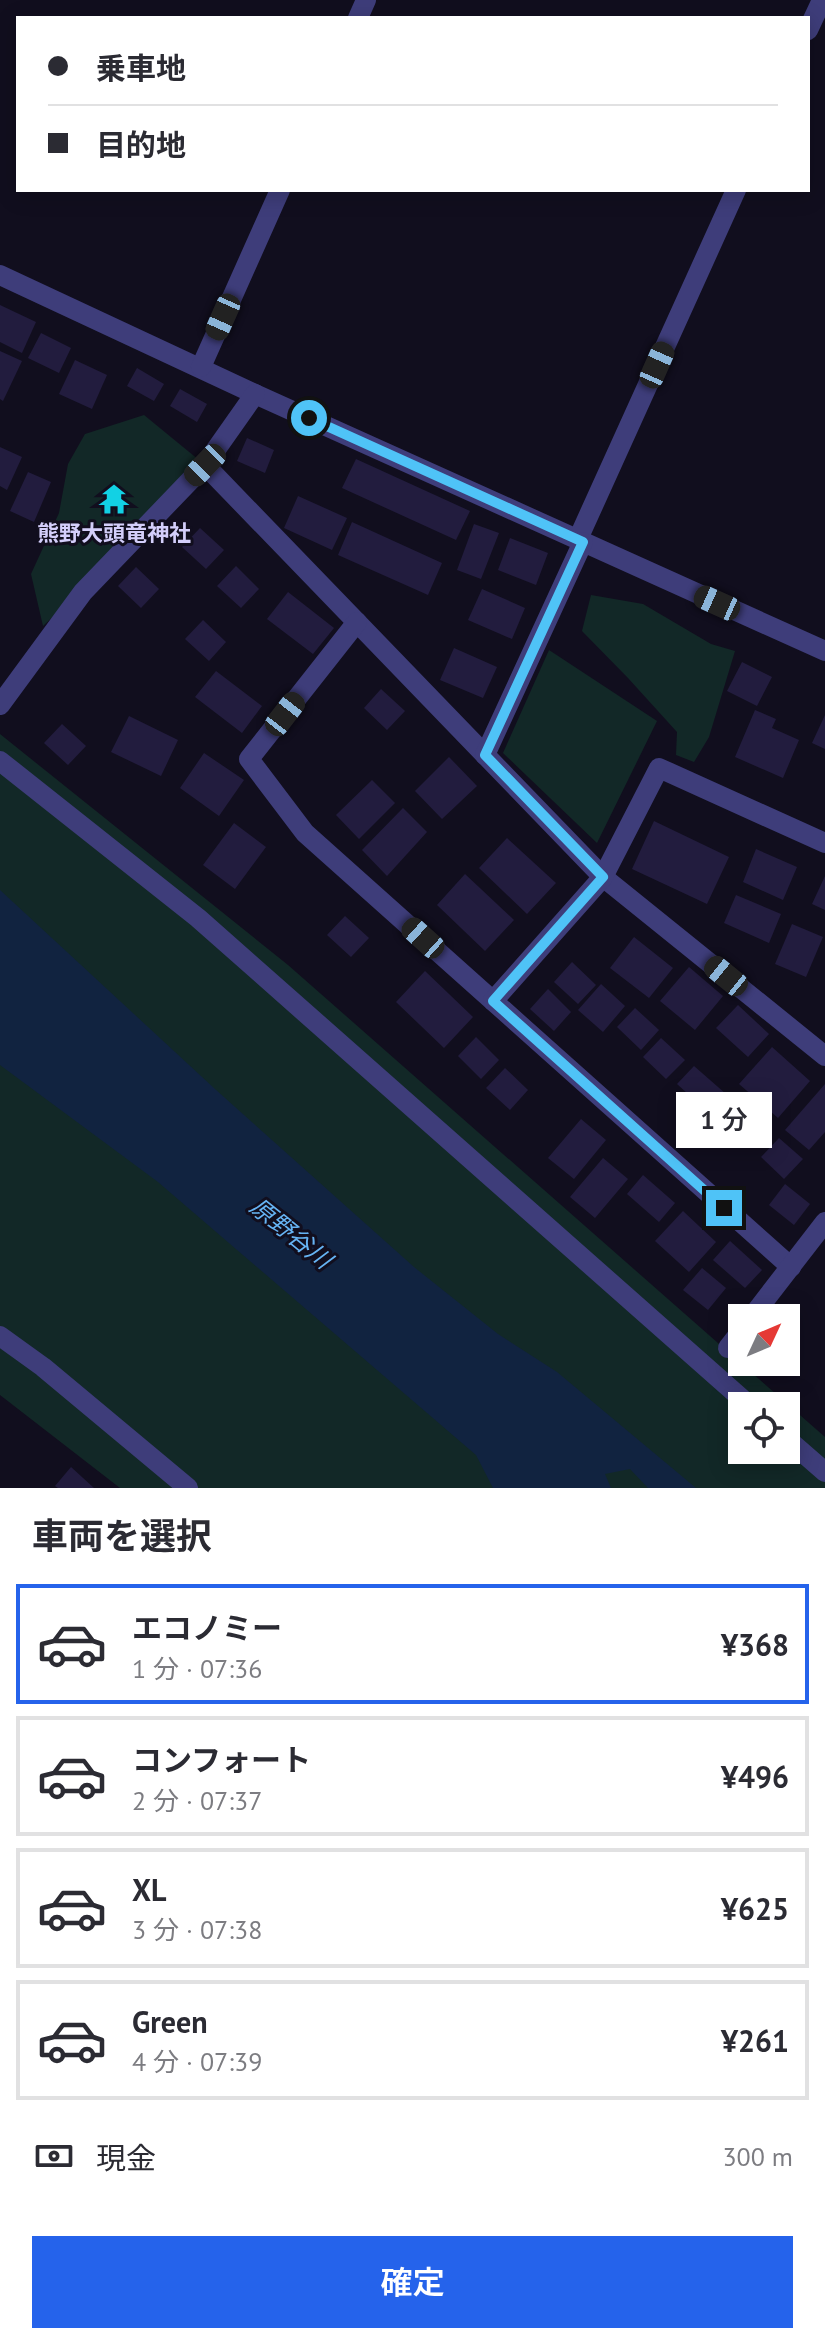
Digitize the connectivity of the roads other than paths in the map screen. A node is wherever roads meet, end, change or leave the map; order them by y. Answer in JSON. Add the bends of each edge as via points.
{"nodes":[{"id":1,"x":822,"y":0,"type":"edge"},
{"id":2,"x":810,"y":26,"type":"edge"},
{"id":3,"x":279,"y":192,"type":"edge"},
{"id":4,"x":735,"y":192,"type":"edge"},
{"id":5,"x":0,"y":275,"type":"edge"},
{"id":6,"x":201,"y":367,"type":"junction"},
{"id":7,"x":255,"y":394,"type":"junction"},
{"id":8,"x":205,"y":465,"type":"junction"},
{"id":9,"x":580,"y":541,"type":"junction"},
{"id":10,"x":357,"y":622,"type":"junction"},
{"id":11,"x":825,"y":651,"type":"edge"},
{"id":12,"x":0,"y":705,"type":"edge"},
{"id":13,"x":485,"y":755,"type":"junction"},
{"id":14,"x":0,"y":761,"type":"edge"},
{"id":15,"x":825,"y":843,"type":"edge"},
{"id":16,"x":603,"y":877,"type":"junction"},
{"id":17,"x":493,"y":1001,"type":"junction"},
{"id":18,"x":825,"y":1056,"type":"edge"},
{"id":19,"x":825,"y":1222,"type":"edge"},
{"id":20,"x":791,"y":1267,"type":"junction"},
{"id":21,"x":762,"y":1304,"type":"edge"},
{"id":22,"x":0,"y":1336,"type":"edge"},
{"id":23,"x":734,"y":1392,"type":"edge"},
{"id":24,"x":800,"y":1450,"type":"edge"},
{"id":25,"x":825,"y":1472,"type":"edge"},
{"id":26,"x":188,"y":1488,"type":"edge"}],
"edges":[{"from":1,"to":2,"type":"street"},
{"from":3,"to":6,"type":"street"},
{"from":4,"to":9,"type":"street"},
{"from":5,"to":6,"type":"street"},
{"from":6,"to":7,"type":"street"},
{"from":7,"to":8,"type":"street"},
{"from":7,"to":9,"type":"street"},
{"from":8,"to":10,"type":"street"},
{"from":8,"to":12,"type":"street","via":[[83,592]]},
{"from":9,"to":11,"type":"street"},
{"from":9,"to":13,"type":"street"},
{"from":10,"to":13,"type":"street"},
{"from":10,"to":17,"type":"street","via":[[249,759],[305,833]]},
{"from":13,"to":16,"type":"street"},
{"from":14,"to":23,"type":"street","via":[[198,918]]},
{"from":15,"to":16,"type":"street","via":[[659,768]]},
{"from":16,"to":17,"type":"street"},
{"from":16,"to":18,"type":"street"},
{"from":17,"to":20,"type":"street"},
{"from":19,"to":20,"type":"street"},
{"from":20,"to":21,"type":"street"},
{"from":22,"to":26,"type":"street"},
{"from":24,"to":25,"type":"street"}]}
